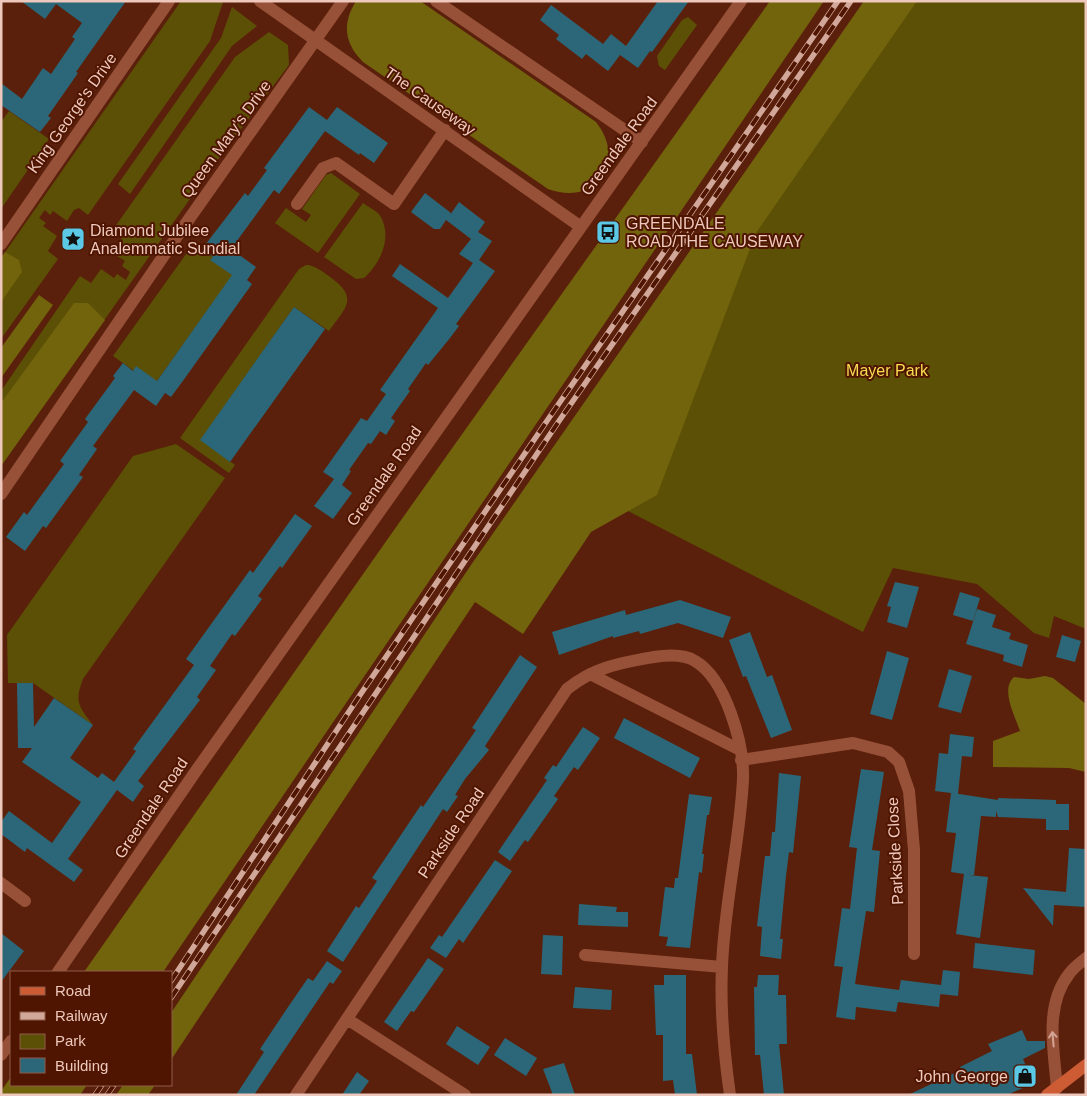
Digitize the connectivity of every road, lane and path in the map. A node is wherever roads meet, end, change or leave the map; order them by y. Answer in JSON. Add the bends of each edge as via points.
{"nodes":[{"id":1,"x":169,"y":1,"type":"edge"},
{"id":2,"x":260,"y":1,"type":"edge"},
{"id":3,"x":343,"y":1,"type":"edge"},
{"id":4,"x":436,"y":1,"type":"edge"},
{"id":5,"x":741,"y":1,"type":"edge"},
{"id":6,"x":317,"y":41,"type":"junction"},
{"id":7,"x":444,"y":130,"type":"junction"},
{"id":8,"x":642,"y":142,"type":"junction"},
{"id":9,"x":297,"y":204,"type":"dead end"},
{"id":10,"x":581,"y":227,"type":"junction"},
{"id":11,"x":1,"y":244,"type":"edge"},
{"id":12,"x":1,"y":494,"type":"edge"},
{"id":13,"x":590,"y":674,"type":"junction"},
{"id":14,"x":740,"y":755,"type":"junction"},
{"id":15,"x":1,"y":883,"type":"edge"},
{"id":16,"x":25,"y":901,"type":"dead end"},
{"id":17,"x":914,"y":954,"type":"dead end"},
{"id":18,"x":585,"y":955,"type":"dead end"},
{"id":19,"x":1086,"y":958,"type":"edge"},
{"id":20,"x":722,"y":967,"type":"junction"},
{"id":21,"x":59,"y":971,"type":"edge"},
{"id":22,"x":347,"y":1019,"type":"junction"},
{"id":23,"x":10,"y":1042,"type":"edge"},
{"id":24,"x":1,"y":1055,"type":"edge"},
{"id":25,"x":1086,"y":1065,"type":"edge"},
{"id":26,"x":1052,"y":1091,"type":"edge"},
{"id":27,"x":296,"y":1095,"type":"edge"},
{"id":28,"x":466,"y":1095,"type":"edge"},
{"id":29,"x":730,"y":1095,"type":"edge"}],
"edges":[{"from":1,"to":11,"type":"street","name":"King George's Drive"},
{"from":2,"to":6,"type":"street","name":"The Causeway"},
{"from":3,"to":6,"type":"street","name":"Queen Mary's Drive"},
{"from":4,"to":8,"type":"street"},
{"from":5,"to":8,"type":"street","name":"Greendale Road"},
{"from":6,"to":7,"type":"street","name":"The Causeway"},
{"from":6,"to":12,"type":"street","name":"Queen Mary's Drive","via":[[182,229]]},
{"from":7,"to":9,"type":"street","via":[[394,204],[336,163],[323,168]]},
{"from":7,"to":10,"type":"street","name":"The Causeway"},
{"from":8,"to":10,"type":"street","name":"Greendale Road"},
{"from":10,"to":21,"type":"street","name":"Greendale Road","via":[[198,768]]},
{"from":13,"to":14,"type":"street"},
{"from":13,"to":14,"type":"street","name":"Parkside Road","via":[[613,664],[668,655],[694,660],[713,676],[726,701],[739,739]]},
{"from":13,"to":22,"type":"street","name":"Parkside Road","via":[[568,689],[553,708]]},
{"from":14,"to":17,"type":"street","name":"Parkside Close","via":[[853,744],[888,752],[899,762],[909,791],[914,840]]},
{"from":14,"to":20,"type":"street","name":"Parkside Road","via":[[743,778]]},
{"from":15,"to":16,"type":"street"},
{"from":18,"to":20,"type":"street"},
{"from":26,"to":19,"type":"street","one_way":true,"via":[[1052,1030],[1056,997],[1069,974]]},
{"from":20,"to":29,"type":"street","name":"Parkside Road","via":[[724,1057]]},
{"from":22,"to":27,"type":"street","name":"Parkside Road"},
{"from":22,"to":28,"type":"street"},
{"from":23,"to":24,"type":"street"},
{"from":25,"to":26,"type":"main road"}]}
